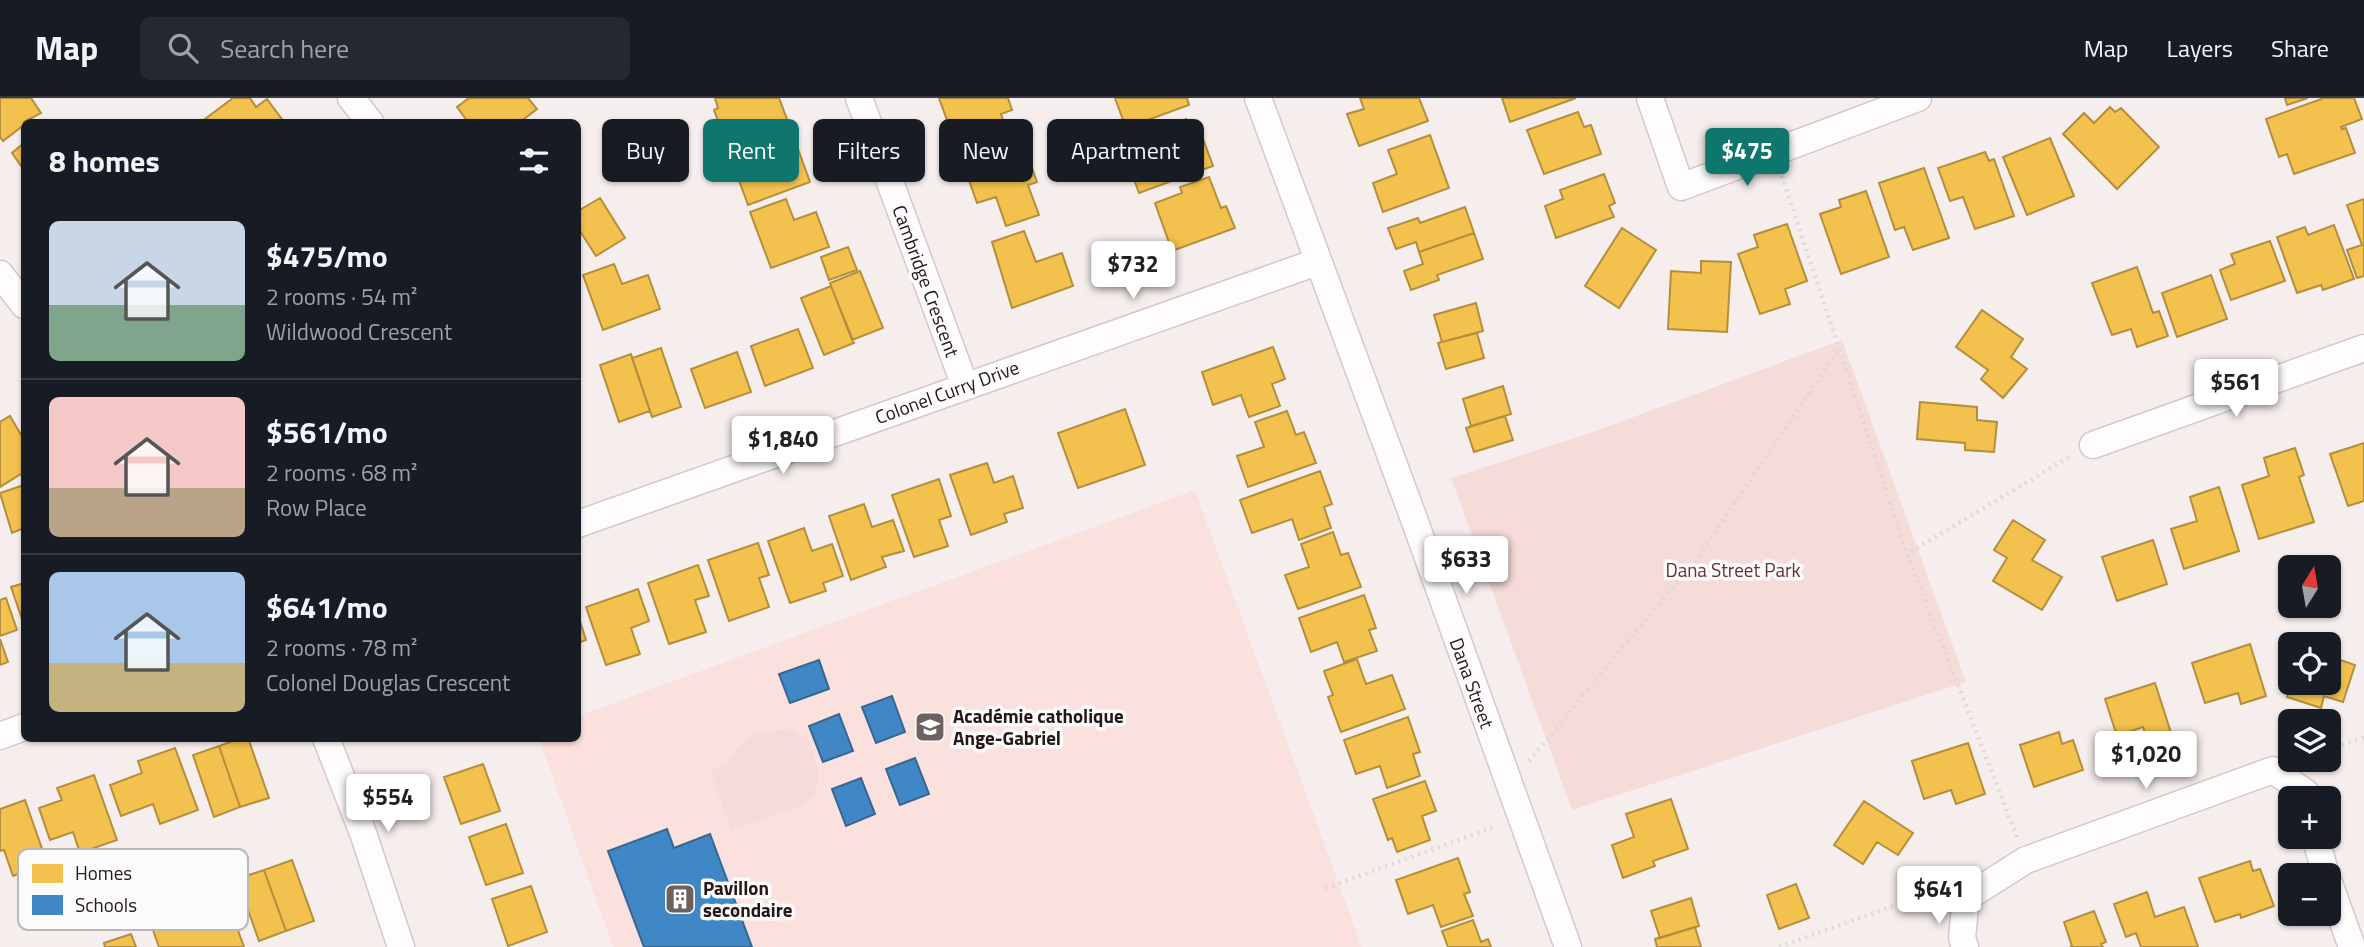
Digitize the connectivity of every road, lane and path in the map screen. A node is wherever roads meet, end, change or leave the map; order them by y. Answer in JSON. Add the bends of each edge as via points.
{"nodes":[{"id":1,"x":351,"y":98,"type":"edge"},
{"id":2,"x":859,"y":98,"type":"edge"},
{"id":3,"x":1258,"y":98,"type":"edge"},
{"id":4,"x":1650,"y":98,"type":"edge"},
{"id":5,"x":1918,"y":98,"type":"edge"},
{"id":6,"x":368,"y":119,"type":"edge"},
{"id":7,"x":1773,"y":152,"type":"junction"},
{"id":8,"x":1317,"y":262,"type":"junction"},
{"id":9,"x":0,"y":274,"type":"edge"},
{"id":10,"x":21,"y":301,"type":"edge"},
{"id":11,"x":1839,"y":348,"type":"junction"},
{"id":12,"x":2364,"y":348,"type":"edge"},
{"id":13,"x":965,"y":386,"type":"junction"},
{"id":14,"x":2093,"y":445,"type":"joint"},
{"id":15,"x":581,"y":515,"type":"edge"},
{"id":16,"x":1907,"y":554,"type":"junction"},
{"id":17,"x":21,"y":728,"type":"edge"},
{"id":18,"x":0,"y":736,"type":"edge"},
{"id":19,"x":2364,"y":737,"type":"edge"},
{"id":20,"x":328,"y":742,"type":"edge"},
{"id":21,"x":2341,"y":746,"type":"edge"},
{"id":22,"x":1508,"y":783,"type":"junction"},
{"id":23,"x":2296,"y":786,"type":"edge"},
{"id":24,"x":1520,"y":817,"type":"junction"},
{"id":25,"x":2026,"y":860,"type":"junction"},
{"id":26,"x":1326,"y":888,"type":"dead end"},
{"id":27,"x":1966,"y":898,"type":"junction"},
{"id":28,"x":2341,"y":918,"type":"edge"},
{"id":29,"x":401,"y":947,"type":"edge"},
{"id":30,"x":1567,"y":947,"type":"edge"},
{"id":31,"x":1779,"y":947,"type":"edge"},
{"id":32,"x":1965,"y":947,"type":"edge"},
{"id":33,"x":2351,"y":947,"type":"edge"}],
"edges":[{"from":1,"to":6,"type":"street"},
{"from":2,"to":13,"type":"street","name":"Cambridge Crescent"},
{"from":3,"to":8,"type":"street","name":"Dana Street"},
{"from":4,"to":7,"type":"street","via":[[1681,187]]},
{"from":5,"to":7,"type":"street"},
{"from":7,"to":11,"type":"path"},
{"from":8,"to":13,"type":"street","name":"Colonel Curry Drive"},
{"from":8,"to":22,"type":"street","name":"Dana Street"},
{"from":9,"to":10,"type":"street"},
{"from":11,"to":16,"type":"path"},
{"from":11,"to":22,"type":"path","via":[[1704,549]]},
{"from":12,"to":14,"type":"street"},
{"from":13,"to":15,"type":"street","name":"Colonel Curry Drive"},
{"from":14,"to":16,"type":"path"},
{"from":16,"to":25,"type":"path"},
{"from":17,"to":18,"type":"street"},
{"from":19,"to":21,"type":"path"},
{"from":20,"to":29,"type":"street"},
{"from":22,"to":24,"type":"street","name":"Dana Street"},
{"from":23,"to":25,"type":"street","via":[[2273,770]]},
{"from":24,"to":26,"type":"path"},
{"from":24,"to":30,"type":"street","name":"Dana Street"},
{"from":25,"to":27,"type":"street"},
{"from":27,"to":31,"type":"path","via":[[1904,902]]},
{"from":27,"to":32,"type":"street"},
{"from":28,"to":33,"type":"street"}]}
